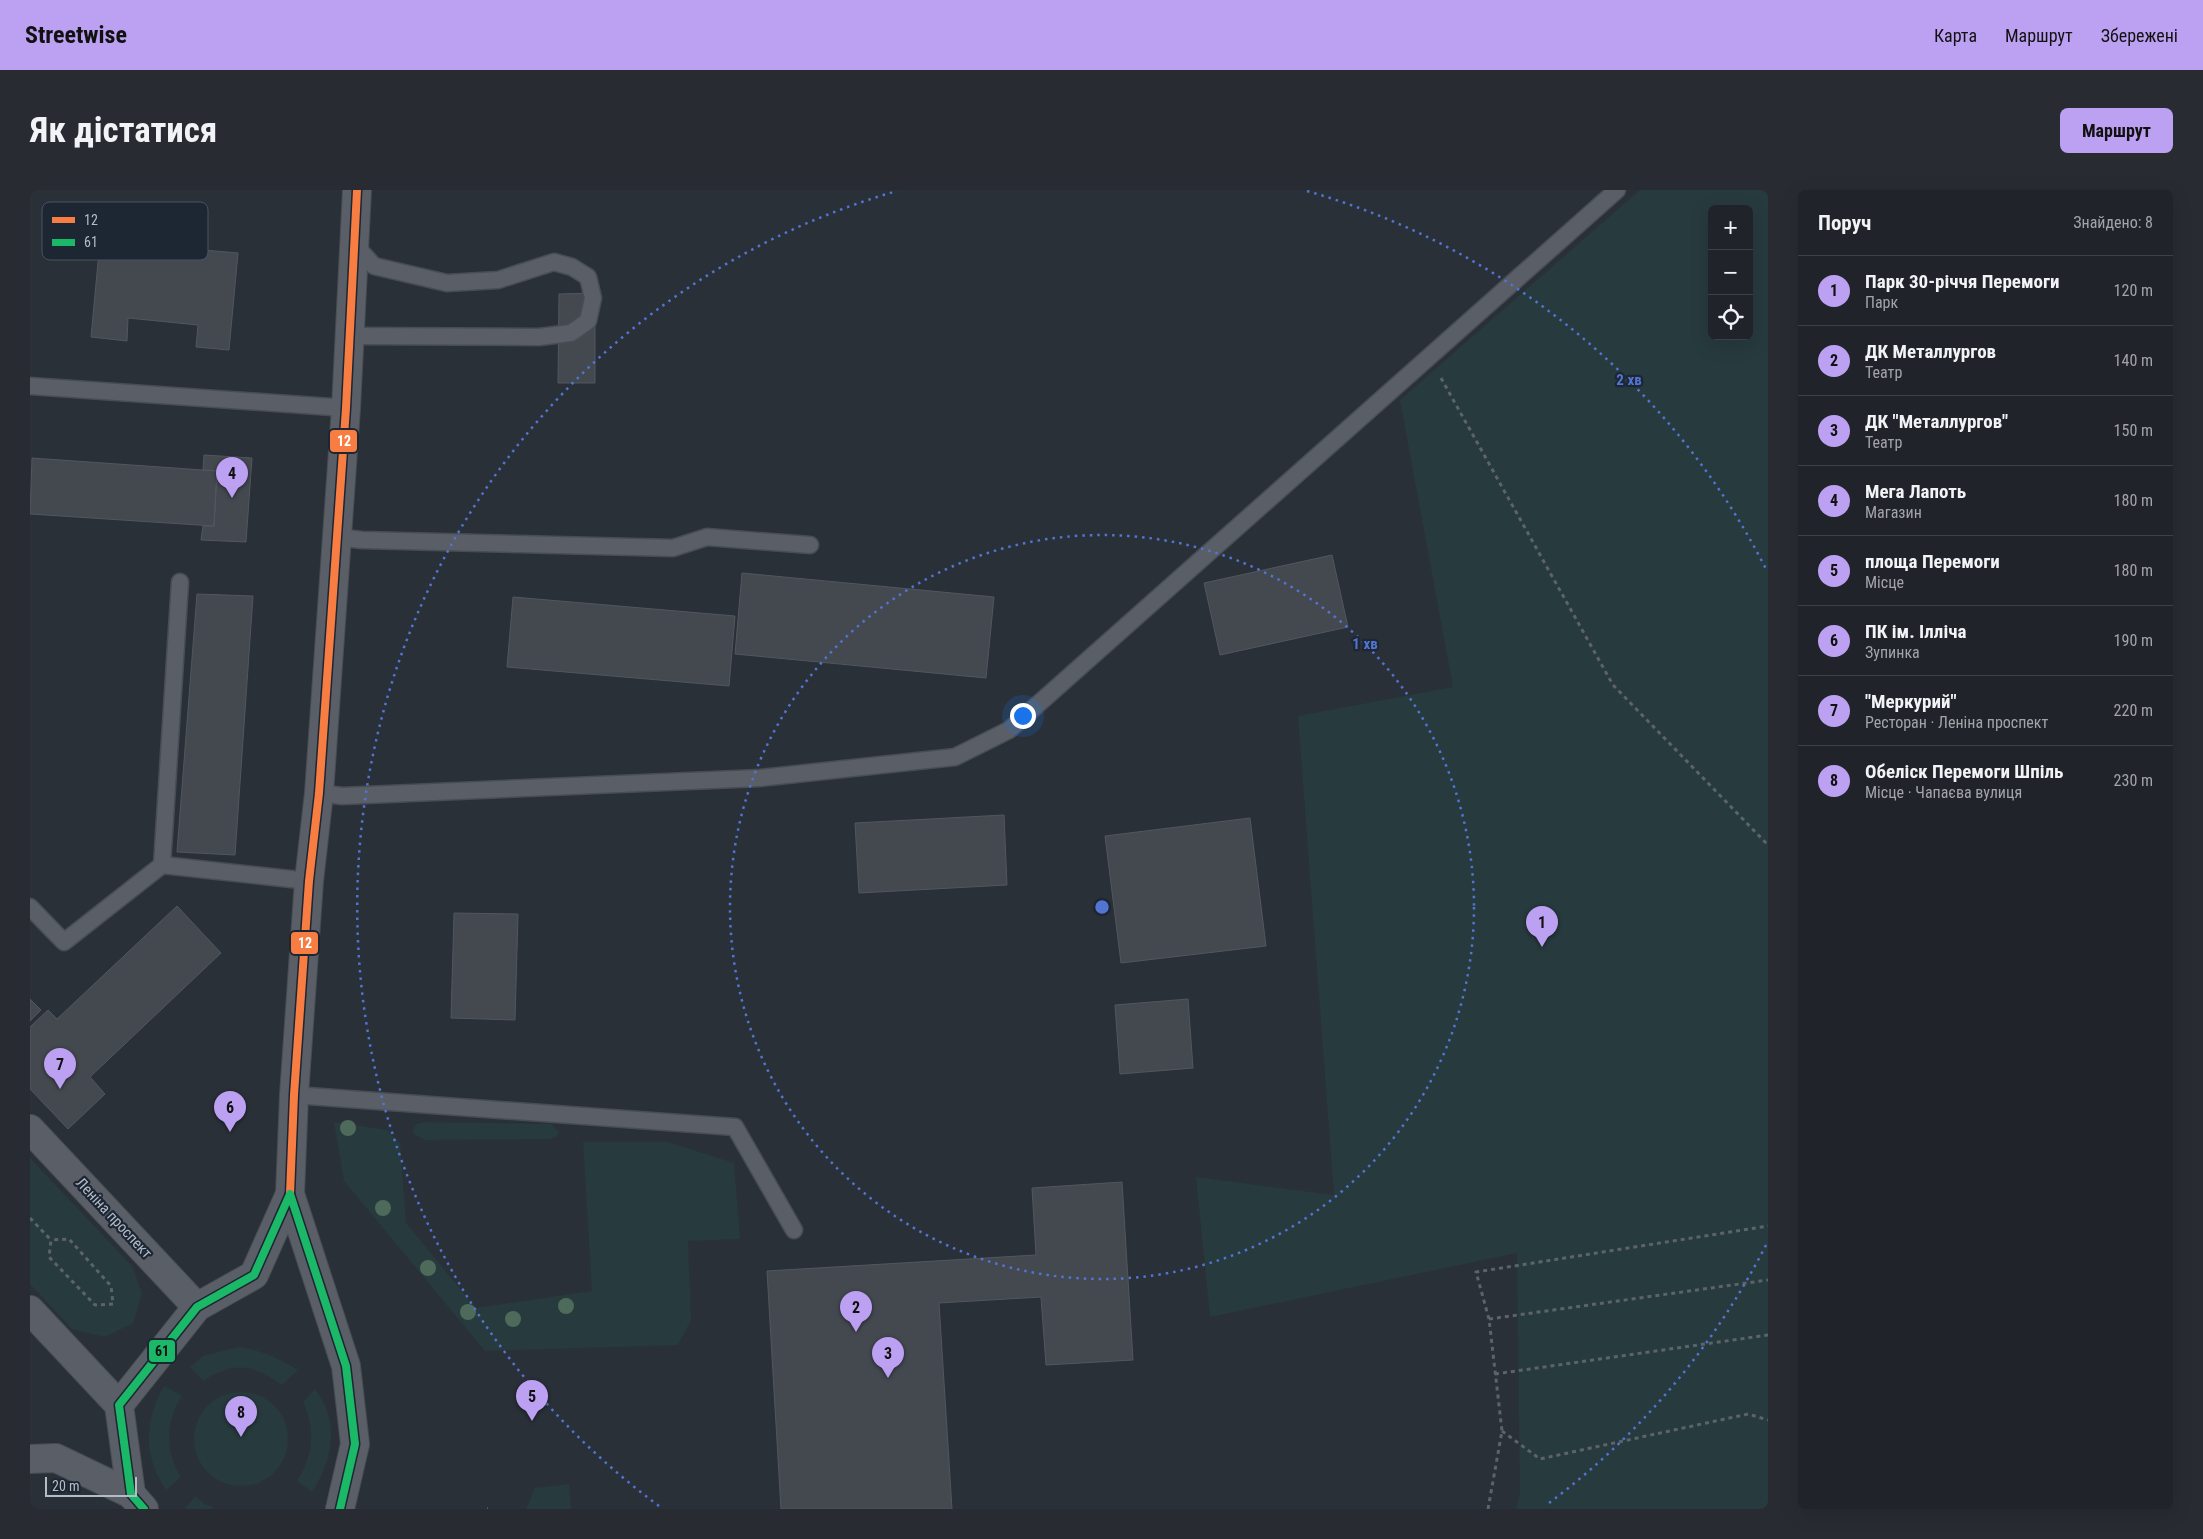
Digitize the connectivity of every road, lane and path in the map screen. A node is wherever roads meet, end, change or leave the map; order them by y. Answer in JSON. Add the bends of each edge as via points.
{"nodes":[{"id":1,"x":357,"y":190,"type":"edge"},
{"id":2,"x":1617,"y":190,"type":"edge"},
{"id":3,"x":356,"y":246,"type":"junction"},
{"id":4,"x":350,"y":336,"type":"junction"},
{"id":5,"x":1429,"y":356,"type":"junction"},
{"id":6,"x":30,"y":386,"type":"edge"},
{"id":7,"x":346,"y":408,"type":"junction"},
{"id":8,"x":336,"y":537,"type":"junction"},
{"id":9,"x":810,"y":544,"type":"dead end"},
{"id":10,"x":180,"y":582,"type":"dead end"},
{"id":11,"x":319,"y":793,"type":"junction"},
{"id":12,"x":1768,"y":844,"type":"edge"},
{"id":13,"x":162,"y":865,"type":"junction"},
{"id":14,"x":308,"y":881,"type":"junction"},
{"id":15,"x":30,"y":907,"type":"edge"},
{"id":16,"x":294,"y":1095,"type":"junction"},
{"id":17,"x":30,"y":1129,"type":"edge"},
{"id":18,"x":290,"y":1194,"type":"junction"},
{"id":19,"x":30,"y":1218,"type":"edge"},
{"id":20,"x":1768,"y":1226,"type":"edge"},
{"id":21,"x":794,"y":1230,"type":"dead end"},
{"id":22,"x":51,"y":1240,"type":"junction"},
{"id":23,"x":1768,"y":1280,"type":"edge"},
{"id":24,"x":197,"y":1307,"type":"junction"},
{"id":25,"x":30,"y":1310,"type":"edge"},
{"id":26,"x":1488,"y":1319,"type":"junction"},
{"id":27,"x":1768,"y":1335,"type":"edge"},
{"id":28,"x":1495,"y":1374,"type":"junction"},
{"id":29,"x":119,"y":1405,"type":"junction"},
{"id":30,"x":1768,"y":1420,"type":"edge"},
{"id":31,"x":1502,"y":1431,"type":"junction"},
{"id":32,"x":30,"y":1459,"type":"edge"},
{"id":33,"x":137,"y":1502,"type":"edge"},
{"id":34,"x":340,"y":1509,"type":"edge"},
{"id":35,"x":1488,"y":1509,"type":"edge"}],
"edges":[{"from":1,"to":3,"type":"street"},
{"from":2,"to":5,"type":"lane"},
{"from":3,"to":4,"type":"street"},
{"from":3,"to":4,"type":"lane","via":[[374,266],[447,283],[498,280],[554,262],[572,267],[588,277],[593,298],[588,321],[571,333],[539,337]]},
{"from":4,"to":7,"type":"street"},
{"from":5,"to":11,"type":"lane","via":[[1009,730],[955,758],[760,778],[342,796]]},
{"from":5,"to":12,"type":"path","via":[[1613,684]]},
{"from":6,"to":7,"type":"lane"},
{"from":7,"to":8,"type":"street"},
{"from":8,"to":9,"type":"lane","via":[[673,548],[706,537]]},
{"from":8,"to":11,"type":"street"},
{"from":10,"to":13,"type":"lane"},
{"from":11,"to":14,"type":"street"},
{"from":13,"to":14,"type":"lane"},
{"from":13,"to":15,"type":"lane","via":[[64,942]]},
{"from":14,"to":16,"type":"street"},
{"from":16,"to":18,"type":"street"},
{"from":16,"to":21,"type":"lane","via":[[735,1127]]},
{"from":17,"to":24,"type":"street","name":"Леніна проспект"},
{"from":18,"to":24,"type":"street","via":[[254,1274]]},
{"from":18,"to":34,"type":"street","via":[[346,1366],[355,1444]]},
{"from":19,"to":22,"type":"path"},
{"from":20,"to":26,"type":"path","via":[[1476,1272]]},
{"from":22,"to":22,"type":"path","via":[[49,1257],[95,1305],[113,1304],[111,1286],[69,1239]]},
{"from":23,"to":26,"type":"path"},
{"from":24,"to":29,"type":"street"},
{"from":25,"to":29,"type":"street"},
{"from":26,"to":28,"type":"path"},
{"from":27,"to":28,"type":"path"},
{"from":28,"to":31,"type":"path"},
{"from":29,"to":33,"type":"street"},
{"from":30,"to":31,"type":"path","via":[[1748,1414],[1540,1459]]},
{"from":31,"to":35,"type":"path"},
{"from":32,"to":33,"type":"street","via":[[56,1458]]}]}
